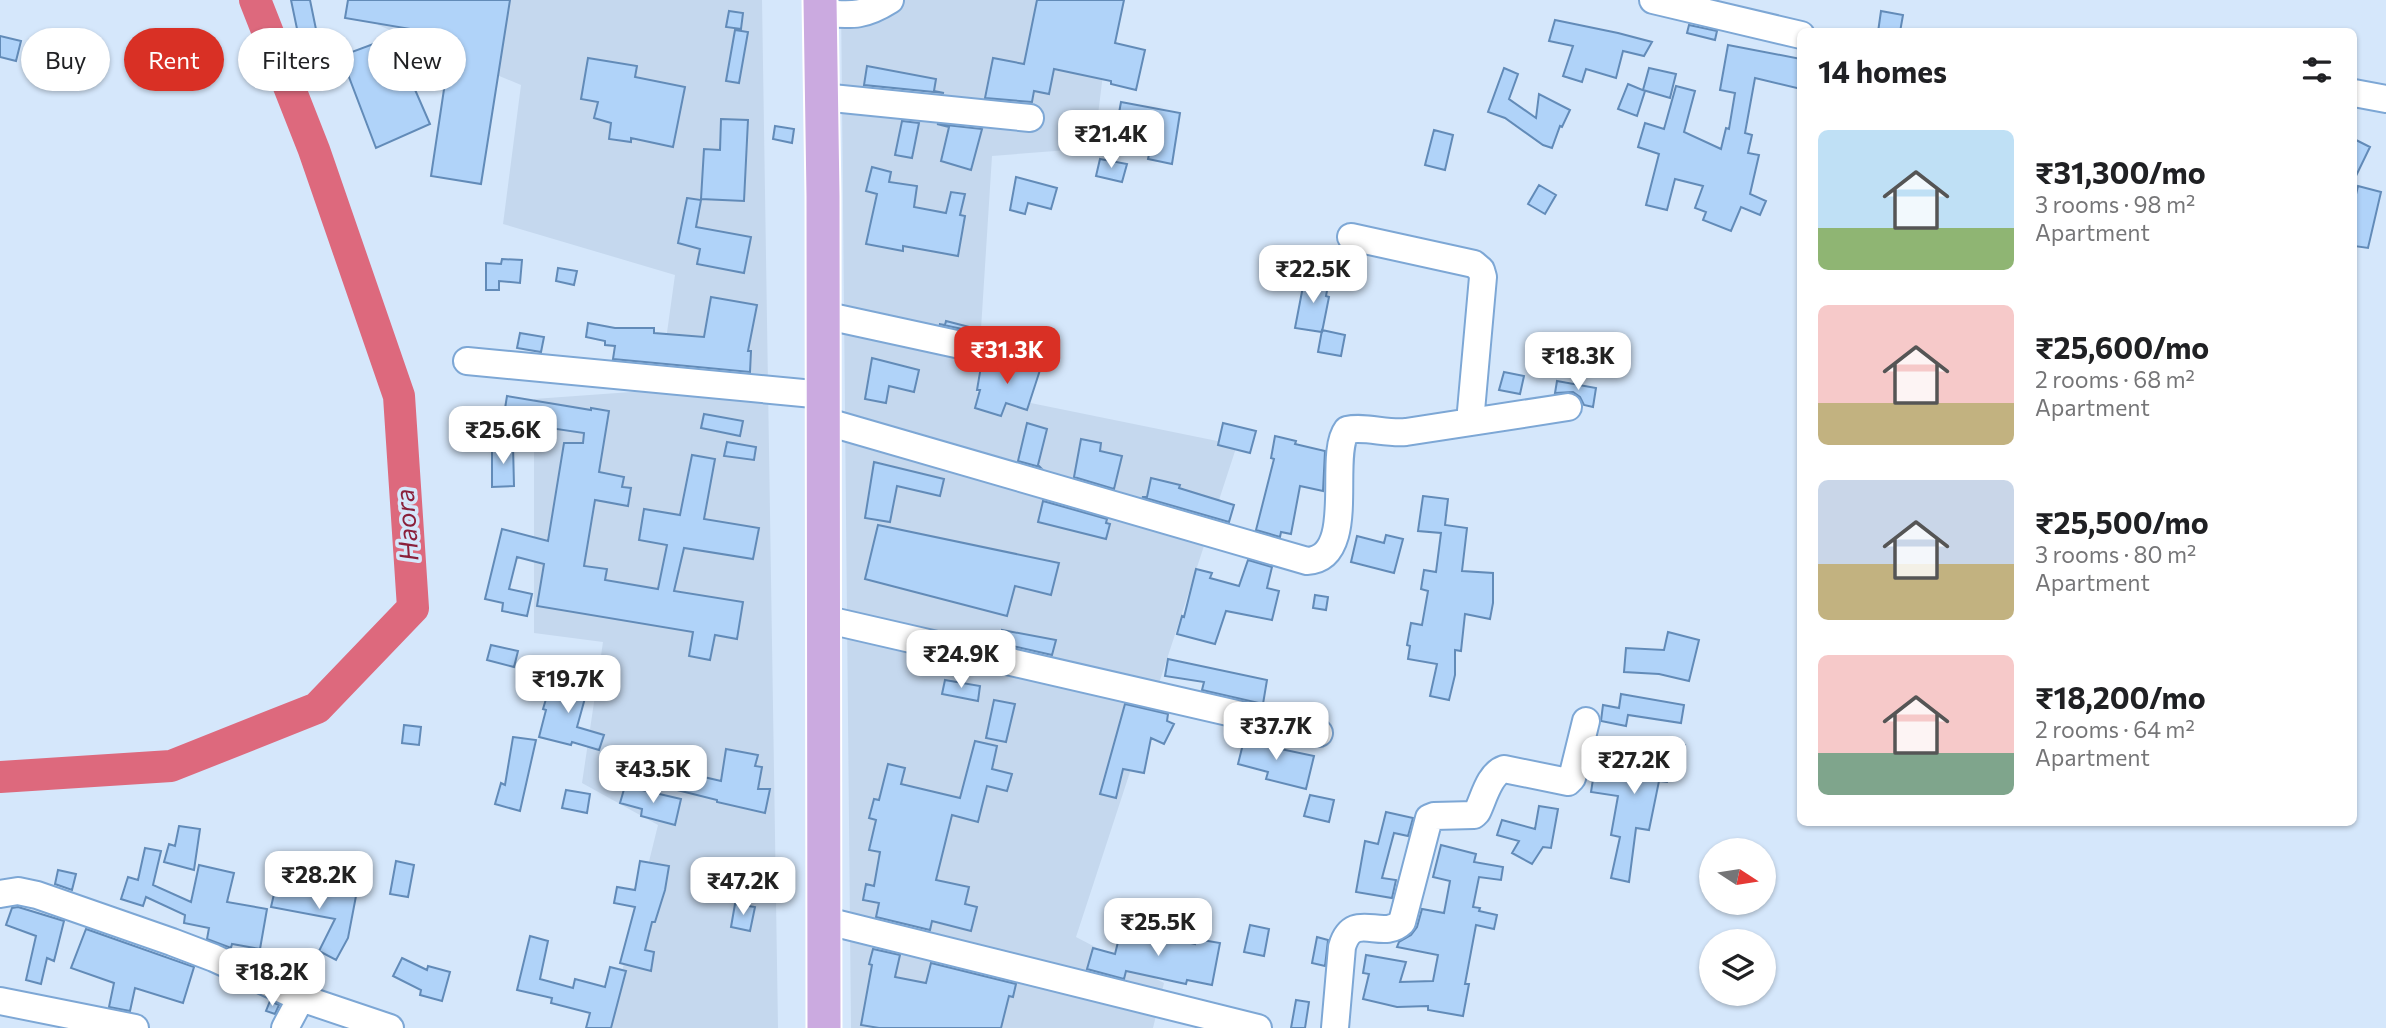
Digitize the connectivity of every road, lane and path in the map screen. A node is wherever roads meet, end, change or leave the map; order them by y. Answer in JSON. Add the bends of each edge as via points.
{"nodes":[{"id":1,"x":890,"y":0,"type":"edge"},
{"id":2,"x":1653,"y":0,"type":"edge"},
{"id":3,"x":820,"y":7,"type":"edge"},
{"id":4,"x":1797,"y":34,"type":"edge"},
{"id":5,"x":2357,"y":94,"type":"edge"},
{"id":6,"x":822,"y":97,"type":"junction"},
{"id":7,"x":2386,"y":99,"type":"edge"},
{"id":8,"x":1030,"y":118,"type":"dead end"},
{"id":9,"x":1351,"y":237,"type":"dead end"},
{"id":10,"x":823,"y":315,"type":"junction"},
{"id":11,"x":993,"y":352,"type":"dead end"},
{"id":12,"x":467,"y":361,"type":"dead end"},
{"id":13,"x":1567,"y":407,"type":"dead end"},
{"id":14,"x":824,"y":408,"type":"junction"},
{"id":15,"x":1470,"y":422,"type":"junction"},
{"id":16,"x":824,"y":619,"type":"junction"},
{"id":17,"x":1586,"y":721,"type":"dead end"},
{"id":18,"x":1319,"y":733,"type":"dead end"},
{"id":19,"x":0,"y":894,"type":"edge"},
{"id":20,"x":823,"y":920,"type":"junction"},
{"id":21,"x":301,"y":998,"type":"junction"},
{"id":22,"x":0,"y":1001,"type":"edge"},
{"id":23,"x":1195,"y":1020,"type":"edge"},
{"id":24,"x":135,"y":1028,"type":"edge"},
{"id":25,"x":285,"y":1028,"type":"edge"},
{"id":26,"x":390,"y":1028,"type":"edge"},
{"id":27,"x":824,"y":1028,"type":"edge"},
{"id":28,"x":1258,"y":1028,"type":"edge"},
{"id":29,"x":1335,"y":1028,"type":"edge"}],
"edges":[{"from":1,"to":3,"type":"street","via":[[859,15]]},
{"from":2,"to":4,"type":"street"},
{"from":3,"to":6,"type":"main road"},
{"from":5,"to":7,"type":"street"},
{"from":6,"to":8,"type":"street"},
{"from":6,"to":10,"type":"main road"},
{"from":9,"to":15,"type":"street","via":[[1474,264],[1481,270]]},
{"from":10,"to":11,"type":"street"},
{"from":10,"to":14,"type":"main road"},
{"from":12,"to":14,"type":"street"},
{"from":13,"to":15,"type":"street"},
{"from":14,"to":15,"type":"street","via":[[1307,561],[1325,554],[1332,542],[1347,430],[1395,433]]},
{"from":14,"to":16,"type":"main road"},
{"from":16,"to":18,"type":"street"},
{"from":16,"to":20,"type":"main road"},
{"from":17,"to":29,"type":"street","via":[[1568,782],[1504,769],[1493,776],[1474,815],[1429,818],[1402,922],[1391,928],[1355,928],[1346,935]]},
{"from":19,"to":21,"type":"street","via":[[37,895],[214,958]]},
{"from":20,"to":23,"type":"street"},
{"from":20,"to":27,"type":"main road"},
{"from":21,"to":25,"type":"street"},
{"from":21,"to":26,"type":"street"},
{"from":22,"to":24,"type":"street"},
{"from":23,"to":28,"type":"street"}]}
